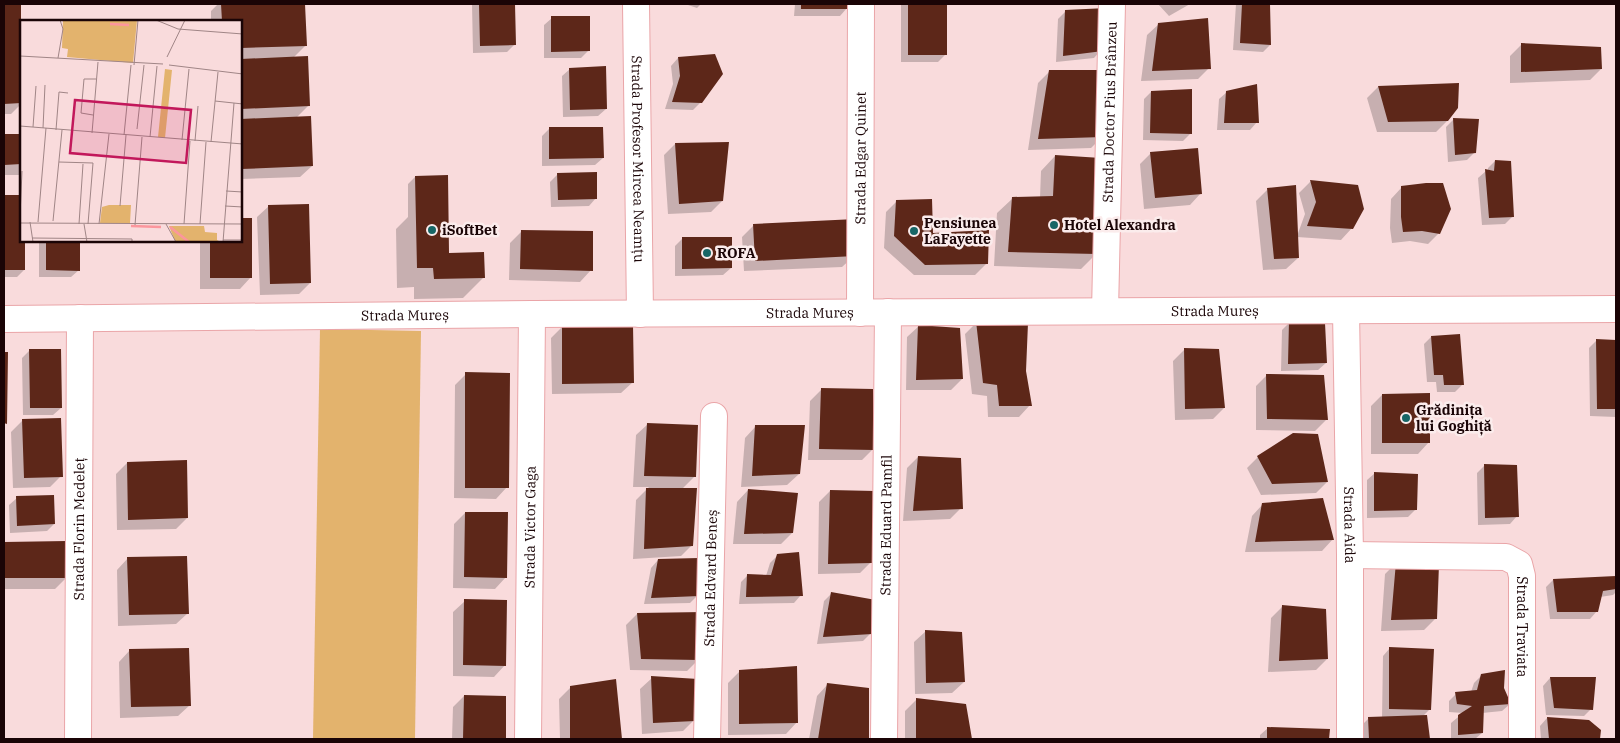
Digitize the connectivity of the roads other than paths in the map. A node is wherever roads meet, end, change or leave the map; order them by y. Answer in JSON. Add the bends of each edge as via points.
{"nodes":[{"id":1,"x":636,"y":4,"type":"edge"},
{"id":2,"x":861,"y":4,"type":"edge"},
{"id":3,"x":1112,"y":4,"type":"edge"},
{"id":4,"x":1616,"y":309,"type":"edge"},
{"id":5,"x":1105,"y":310,"type":"junction"},
{"id":6,"x":1346,"y":310,"type":"junction"},
{"id":7,"x":888,"y":312,"type":"junction"},
{"id":8,"x":860,"y":313,"type":"junction"},
{"id":9,"x":532,"y":314,"type":"junction"},
{"id":10,"x":640,"y":314,"type":"junction"},
{"id":11,"x":4,"y":318,"type":"edge"},
{"id":12,"x":80,"y":318,"type":"junction"},
{"id":13,"x":714,"y":416,"type":"dead end"},
{"id":14,"x":1350,"y":555,"type":"junction"},
{"id":15,"x":78,"y":739,"type":"edge"},
{"id":16,"x":528,"y":739,"type":"edge"},
{"id":17,"x":707,"y":739,"type":"edge"},
{"id":18,"x":884,"y":739,"type":"edge"},
{"id":19,"x":1350,"y":739,"type":"edge"},
{"id":20,"x":1522,"y":739,"type":"edge"}],
"edges":[{"from":1,"to":10,"type":"street","name":"Strada Profesor Mircea Neamțu"},
{"from":2,"to":8,"type":"street","name":"Strada Edgar Quinet"},
{"from":3,"to":5,"type":"street","name":"Strada Doctor Pius Brânzeu"},
{"from":4,"to":6,"type":"street","name":"Strada Mureș"},
{"from":5,"to":6,"type":"street","name":"Strada Mureș"},
{"from":5,"to":7,"type":"street","name":"Strada Mureș"},
{"from":6,"to":14,"type":"street","name":"Strada Aida"},
{"from":7,"to":8,"type":"street","name":"Strada Mureș"},
{"from":7,"to":18,"type":"street","name":"Strada Eduard Pamfil"},
{"from":8,"to":10,"type":"street","name":"Strada Mureș"},
{"from":9,"to":10,"type":"street","name":"Strada Mureș"},
{"from":9,"to":12,"type":"street","name":"Strada Mureș"},
{"from":9,"to":16,"type":"street","name":"Strada Victor Gaga"},
{"from":11,"to":12,"type":"street","name":"Strada Mureș"},
{"from":12,"to":15,"type":"street","name":"Strada Florin Medeleț"},
{"from":13,"to":17,"type":"street","name":"Strada Edvard Beneș"},
{"from":14,"to":19,"type":"street","name":"Strada Aida"},
{"from":14,"to":20,"type":"street","name":"Strada Traviata","via":[[1506,557],[1519,564],[1522,576]]}]}
